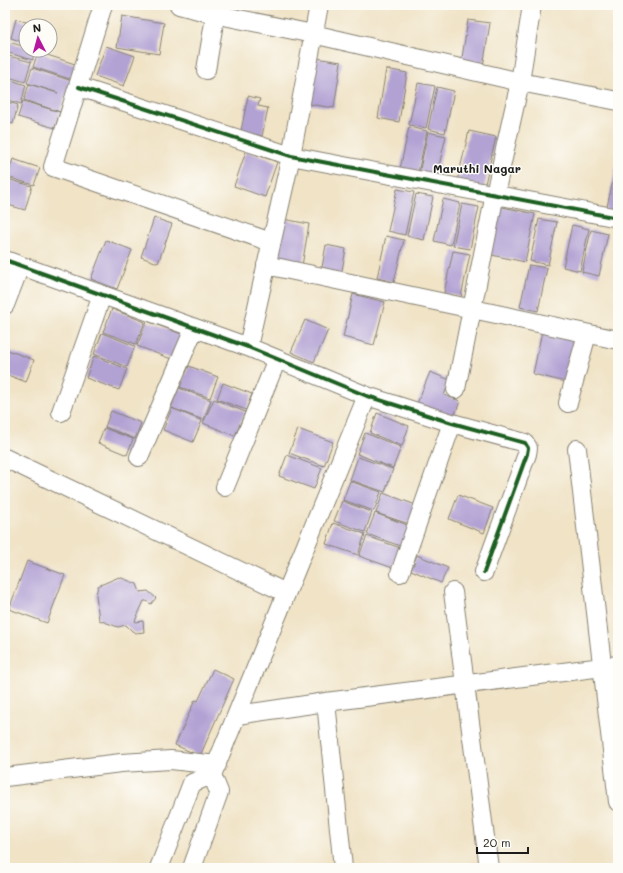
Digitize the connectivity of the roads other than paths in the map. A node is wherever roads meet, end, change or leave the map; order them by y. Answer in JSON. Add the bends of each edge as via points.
{"nodes":[{"id":1,"x":104,"y":5,"type":"edge"},
{"id":2,"x":180,"y":5,"type":"edge"},
{"id":3,"x":319,"y":5,"type":"edge"},
{"id":4,"x":532,"y":5,"type":"edge"},
{"id":5,"x":216,"y":10,"type":"edge"},
{"id":6,"x":313,"y":34,"type":"junction"},
{"id":7,"x":206,"y":70,"type":"dead end"},
{"id":8,"x":520,"y":82,"type":"junction"},
{"id":9,"x":79,"y":87,"type":"junction"},
{"id":10,"x":618,"y":101,"type":"edge"},
{"id":11,"x":291,"y":156,"type":"junction"},
{"id":12,"x":495,"y":194,"type":"junction"},
{"id":13,"x":618,"y":218,"type":"edge"},
{"id":14,"x":271,"y":242,"type":"junction"},
{"id":15,"x":13,"y":263,"type":"edge"},
{"id":16,"x":266,"y":265,"type":"junction"},
{"id":17,"x":102,"y":296,"type":"junction"},
{"id":18,"x":5,"y":305,"type":"edge"},
{"id":19,"x":472,"y":309,"type":"junction"},
{"id":20,"x":194,"y":329,"type":"junction"},
{"id":21,"x":587,"y":334,"type":"junction"},
{"id":22,"x":618,"y":340,"type":"edge"},
{"id":23,"x":248,"y":347,"type":"junction"},
{"id":24,"x":277,"y":359,"type":"junction"},
{"id":25,"x":456,"y":389,"type":"dead end"},
{"id":26,"x":367,"y":396,"type":"junction"},
{"id":27,"x":568,"y":404,"type":"dead end"},
{"id":28,"x":61,"y":412,"type":"dead end"},
{"id":29,"x":452,"y":423,"type":"junction"},
{"id":30,"x":577,"y":449,"type":"dead end"},
{"id":31,"x":139,"y":457,"type":"dead end"},
{"id":32,"x":5,"y":458,"type":"edge"},
{"id":33,"x":225,"y":487,"type":"dead end"},
{"id":34,"x":484,"y":572,"type":"dead end"},
{"id":35,"x":400,"y":573,"type":"dead end"},
{"id":36,"x":453,"y":592,"type":"dead end"},
{"id":37,"x":286,"y":593,"type":"junction"},
{"id":38,"x":610,"y":666,"type":"edge"},
{"id":39,"x":464,"y":684,"type":"junction"},
{"id":40,"x":326,"y":702,"type":"junction"},
{"id":41,"x":237,"y":715,"type":"junction"},
{"id":42,"x":214,"y":770,"type":"junction"},
{"id":43,"x":5,"y":777,"type":"edge"},
{"id":44,"x":618,"y":802,"type":"edge"},
{"id":45,"x":159,"y":868,"type":"edge"},
{"id":46,"x":192,"y":868,"type":"edge"},
{"id":47,"x":343,"y":868,"type":"edge"},
{"id":48,"x":489,"y":868,"type":"edge"}],
"edges":[{"from":1,"to":9,"type":"street"},
{"from":2,"to":5,"type":"street"},
{"from":3,"to":6,"type":"street"},
{"from":4,"to":8,"type":"street"},
{"from":5,"to":6,"type":"street"},
{"from":5,"to":7,"type":"street"},
{"from":6,"to":8,"type":"street"},
{"from":6,"to":11,"type":"street"},
{"from":8,"to":10,"type":"street"},
{"from":8,"to":12,"type":"street"},
{"from":9,"to":11,"type":"street"},
{"from":9,"to":14,"type":"street","via":[[53,167]]},
{"from":11,"to":12,"type":"street"},
{"from":11,"to":14,"type":"street"},
{"from":12,"to":13,"type":"street"},
{"from":12,"to":19,"type":"street"},
{"from":14,"to":16,"type":"street"},
{"from":15,"to":17,"type":"street"},
{"from":15,"to":18,"type":"street"},
{"from":16,"to":19,"type":"street"},
{"from":16,"to":23,"type":"street"},
{"from":17,"to":20,"type":"street"},
{"from":17,"to":28,"type":"street"},
{"from":19,"to":21,"type":"street"},
{"from":19,"to":25,"type":"street"},
{"from":20,"to":23,"type":"street"},
{"from":20,"to":31,"type":"street"},
{"from":21,"to":22,"type":"street"},
{"from":21,"to":27,"type":"street"},
{"from":23,"to":24,"type":"street"},
{"from":24,"to":26,"type":"street"},
{"from":24,"to":33,"type":"street"},
{"from":26,"to":29,"type":"street"},
{"from":26,"to":37,"type":"street"},
{"from":29,"to":34,"type":"street","via":[[525,443],[528,448]]},
{"from":29,"to":35,"type":"street"},
{"from":30,"to":38,"type":"street"},
{"from":32,"to":37,"type":"street"},
{"from":36,"to":39,"type":"street"},
{"from":37,"to":41,"type":"street"},
{"from":38,"to":39,"type":"street"},
{"from":38,"to":44,"type":"street"},
{"from":39,"to":40,"type":"street"},
{"from":39,"to":48,"type":"street"},
{"from":40,"to":41,"type":"street"},
{"from":40,"to":47,"type":"street"},
{"from":41,"to":42,"type":"street"},
{"from":42,"to":43,"type":"street","via":[[171,760]]},
{"from":42,"to":45,"type":"street","via":[[192,783]]},
{"from":42,"to":46,"type":"street","via":[[219,792]]}]}
